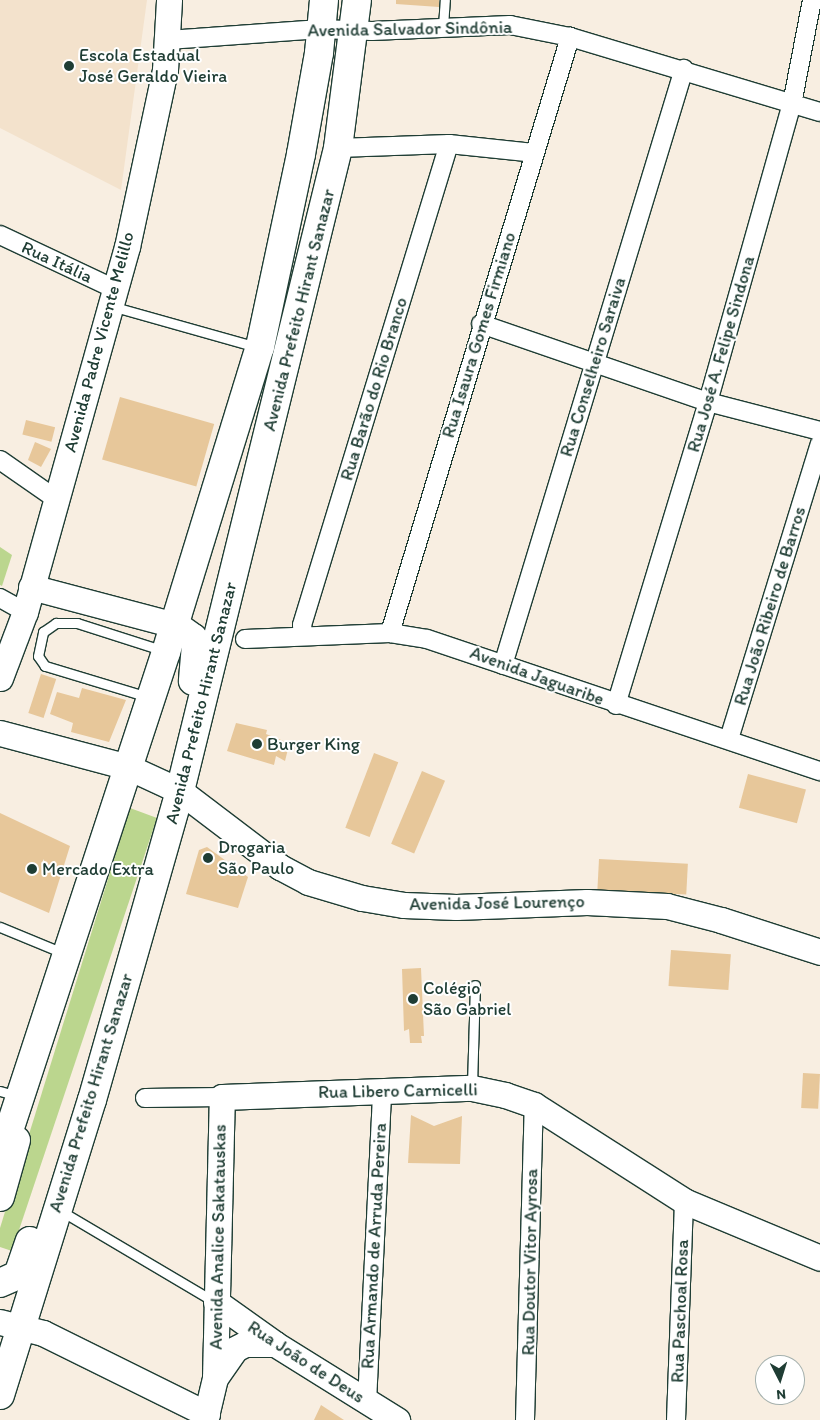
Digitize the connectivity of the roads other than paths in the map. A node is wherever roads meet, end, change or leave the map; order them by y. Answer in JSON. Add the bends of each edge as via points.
{"nodes":[{"id":1,"x":169,"y":0,"type":"edge"},
{"id":2,"x":324,"y":0,"type":"edge"},
{"id":3,"x":357,"y":0,"type":"edge"},
{"id":4,"x":445,"y":0,"type":"edge"},
{"id":5,"x":812,"y":0,"type":"edge"},
{"id":6,"x":443,"y":26,"type":"junction"},
{"id":7,"x":321,"y":30,"type":"junction"},
{"id":8,"x":354,"y":31,"type":"junction"},
{"id":9,"x":570,"y":37,"type":"junction"},
{"id":10,"x":168,"y":40,"type":"junction"},
{"id":11,"x":684,"y":69,"type":"junction"},
{"id":12,"x":792,"y":104,"type":"junction"},
{"id":13,"x":820,"y":112,"type":"edge"},
{"id":14,"x":449,"y":144,"type":"junction"},
{"id":15,"x":338,"y":148,"type":"junction"},
{"id":16,"x":534,"y":154,"type":"junction"},
{"id":17,"x":0,"y":235,"type":"edge"},
{"id":18,"x":112,"y":297,"type":"junction"},
{"id":19,"x":482,"y":324,"type":"junction"},
{"id":20,"x":260,"y":347,"type":"junction"},
{"id":21,"x":594,"y":363,"type":"junction"},
{"id":22,"x":708,"y":402,"type":"junction"},
{"id":23,"x":820,"y":431,"type":"edge"},
{"id":24,"x":820,"y":444,"type":"edge"},
{"id":25,"x":0,"y":460,"type":"edge"},
{"id":26,"x":56,"y":499,"type":"junction"},
{"id":27,"x":31,"y":587,"type":"junction"},
{"id":28,"x":0,"y":598,"type":"edge"},
{"id":29,"x":25,"y":612,"type":"junction"},
{"id":30,"x":175,"y":625,"type":"junction"},
{"id":31,"x":390,"y":633,"type":"junction"},
{"id":32,"x":303,"y":634,"type":"junction"},
{"id":33,"x":245,"y":639,"type":"dead end"},
{"id":34,"x":166,"y":652,"type":"junction"},
{"id":35,"x":503,"y":664,"type":"junction"},
{"id":36,"x":0,"y":678,"type":"edge"},
{"id":37,"x":152,"y":698,"type":"junction"},
{"id":38,"x":616,"y":704,"type":"junction"},
{"id":39,"x":0,"y":733,"type":"edge"},
{"id":40,"x":192,"y":739,"type":"junction"},
{"id":41,"x":729,"y":739,"type":"junction"},
{"id":42,"x":128,"y":767,"type":"junction"},
{"id":43,"x":820,"y":771,"type":"edge"},
{"id":44,"x":180,"y":791,"type":"junction"},
{"id":45,"x":0,"y":927,"type":"edge"},
{"id":46,"x":820,"y":952,"type":"edge"},
{"id":47,"x":68,"y":955,"type":"junction"},
{"id":48,"x":475,"y":985,"type":"dead end"},
{"id":49,"x":472,"y":1088,"type":"junction"},
{"id":50,"x":382,"y":1090,"type":"junction"},
{"id":51,"x":222,"y":1096,"type":"junction"},
{"id":52,"x":144,"y":1098,"type":"dead end"},
{"id":53,"x":12,"y":1102,"type":"edge"},
{"id":54,"x":534,"y":1105,"type":"junction"},
{"id":55,"x":0,"y":1158,"type":"edge"},
{"id":56,"x":73,"y":1159,"type":"junction"},
{"id":57,"x":0,"y":1197,"type":"edge"},
{"id":58,"x":684,"y":1201,"type":"junction"},
{"id":59,"x":57,"y":1209,"type":"junction"},
{"id":60,"x":820,"y":1258,"type":"edge"},
{"id":61,"x":0,"y":1282,"type":"edge"},
{"id":62,"x":216,"y":1302,"type":"junction"},
{"id":63,"x":8,"y":1324,"type":"edge"},
{"id":64,"x":275,"y":1344,"type":"junction"},
{"id":65,"x":215,"y":1378,"type":"junction"},
{"id":66,"x":0,"y":1395,"type":"edge"},
{"id":67,"x":380,"y":1413,"type":"edge"},
{"id":68,"x":206,"y":1417,"type":"edge"},
{"id":69,"x":525,"y":1420,"type":"edge"},
{"id":70,"x":676,"y":1420,"type":"edge"}],
"edges":[{"from":1,"to":10,"type":"main road","name":"Avenida Padre Vicente Melillo"},
{"from":2,"to":7,"type":"main road","name":"Avenida Prefeito Hirant Sanazar"},
{"from":3,"to":8,"type":"main road","name":"Avenida Prefeito Hirant Sanazar"},
{"from":4,"to":6,"type":"lane"},
{"from":5,"to":12,"type":"street","name":"Rua José A. Felipe Sindona"},
{"from":6,"to":8,"type":"street","name":"Avenida Salvador Sindônia"},
{"from":6,"to":9,"type":"street","name":"Avenida Salvador Sindônia","via":[[510,24]]},
{"from":7,"to":8,"type":"street","name":"Avenida Salvador Sindônia"},
{"from":7,"to":10,"type":"street","name":"Avenida Salvador Sindônia"},
{"from":7,"to":20,"type":"main road","name":"Avenida Prefeito Hirant Sanazar","via":[[301,154]]},
{"from":8,"to":15,"type":"main road","name":"Avenida Prefeito Hirant Sanazar"},
{"from":9,"to":11,"type":"street","name":"Avenida Salvador Sindônia"},
{"from":9,"to":16,"type":"street","name":"Rua Isaura Gomes Firmiano"},
{"from":10,"to":18,"type":"main road","name":"Avenida Padre Vicente Melillo","via":[[163,79]]},
{"from":11,"to":12,"type":"street","name":"Avenida Salvador Sindônia"},
{"from":11,"to":21,"type":"street","name":"Rua Conselheiro Saraiva"},
{"from":12,"to":13,"type":"street","name":"Avenida Salvador Sindônia"},
{"from":12,"to":22,"type":"street","name":"Rua José A. Felipe Sindona"},
{"from":14,"to":15,"type":"street"},
{"from":14,"to":16,"type":"street"},
{"from":14,"to":32,"type":"street","name":"Rua Barão do Rio Branco","via":[[302,624]]},
{"from":15,"to":40,"type":"main road","name":"Avenida Prefeito Hirant Sanazar"},
{"from":16,"to":19,"type":"street","name":"Rua Isaura Gomes Firmiano"},
{"from":17,"to":18,"type":"street","name":"Rua Itália"},
{"from":18,"to":20,"type":"lane"},
{"from":18,"to":26,"type":"main road","name":"Avenida Padre Vicente Melillo"},
{"from":19,"to":21,"type":"street"},
{"from":19,"to":31,"type":"street","name":"Rua Isaura Gomes Firmiano"},
{"from":20,"to":30,"type":"main road","name":"Avenida Prefeito Hirant Sanazar"},
{"from":21,"to":22,"type":"street"},
{"from":21,"to":35,"type":"street","name":"Rua Conselheiro Saraiva"},
{"from":22,"to":23,"type":"street"},
{"from":22,"to":38,"type":"street","name":"Rua José A. Felipe Sindona"},
{"from":24,"to":41,"type":"street","name":"Rua João Ribeiro de Barros"},
{"from":25,"to":26,"type":"street"},
{"from":26,"to":27,"type":"main road","name":"Avenida Padre Vicente Melillo"},
{"from":27,"to":29,"type":"main road","name":"Avenida Padre Vicente Melillo"},
{"from":27,"to":30,"type":"main road"},
{"from":28,"to":29,"type":"street"},
{"from":29,"to":36,"type":"main road","name":"Avenida Padre Vicente Melillo"},
{"from":30,"to":34,"type":"main road","name":"Avenida Prefeito Hirant Sanazar"},
{"from":30,"to":40,"type":"main road","via":[[193,638],[196,645],[188,717]]},
{"from":31,"to":32,"type":"street","name":"Avenida Jaguaribe","via":[[315,638]]},
{"from":31,"to":35,"type":"street","name":"Avenida Jaguaribe","via":[[426,639]]},
{"from":32,"to":33,"type":"street","name":"Avenida Jaguaribe"},
{"from":34,"to":37,"type":"main road","name":"Avenida Prefeito Hirant Sanazar"},
{"from":34,"to":37,"type":"lane","via":[[77,622],[56,623],[44,632],[38,656],[45,666]]},
{"from":35,"to":38,"type":"street","name":"Avenida Jaguaribe"},
{"from":37,"to":42,"type":"main road","name":"Avenida Prefeito Hirant Sanazar"},
{"from":38,"to":41,"type":"street","name":"Avenida Jaguaribe"},
{"from":39,"to":42,"type":"main road","name":"Avenida José Lourenço"},
{"from":40,"to":44,"type":"main road","name":"Avenida Prefeito Hirant Sanazar"},
{"from":41,"to":43,"type":"street","name":"Avenida Jaguaribe"},
{"from":42,"to":44,"type":"main road","name":"Avenida José Lourenço"},
{"from":42,"to":47,"type":"main road","name":"Avenida Prefeito Hirant Sanazar"},
{"from":44,"to":46,"type":"main road","name":"Avenida José Lourenço","via":[[280,867],[308,882],[362,898],[404,905],[456,907],[587,902],[667,906]]},
{"from":44,"to":56,"type":"main road","name":"Avenida Prefeito Hirant Sanazar"},
{"from":45,"to":47,"type":"lane"},
{"from":47,"to":53,"type":"main road","name":"Avenida Prefeito Hirant Sanazar"},
{"from":48,"to":49,"type":"lane"},
{"from":49,"to":50,"type":"main road","name":"Rua Libero Carnicelli"},
{"from":49,"to":54,"type":"main road","name":"Rua Libero Carnicelli"},
{"from":50,"to":51,"type":"main road","name":"Rua Libero Carnicelli"},
{"from":50,"to":67,"type":"street","name":"Rua Armando de Arruda Pereira"},
{"from":51,"to":52,"type":"street","name":"Rua Libero Carnicelli"},
{"from":51,"to":62,"type":"main road","name":"Avenida Analice Sakatauskas"},
{"from":53,"to":55,"type":"main road","name":"Avenida Prefeito Hirant Sanazar"},
{"from":53,"to":57,"type":"main road","via":[[17,1147]]},
{"from":54,"to":58,"type":"main road","name":"Rua Libero Carnicelli"},
{"from":54,"to":69,"type":"street","name":"Rua Doutor Vitor Ayrosa"},
{"from":56,"to":59,"type":"main road","name":"Avenida Prefeito Hirant Sanazar"},
{"from":56,"to":61,"type":"main road","via":[[52,1177],[18,1275]]},
{"from":58,"to":60,"type":"main road","name":"Rua Libero Carnicelli"},
{"from":58,"to":70,"type":"street","name":"Rua Paschoal Rosa"},
{"from":59,"to":62,"type":"lane"},
{"from":59,"to":63,"type":"main road","name":"Avenida Prefeito Hirant Sanazar"},
{"from":62,"to":64,"type":"main road","name":"Rua João de Deus"},
{"from":62,"to":65,"type":"main road","name":"Avenida Analice Sakatauskas"},
{"from":63,"to":66,"type":"main road","name":"Avenida Prefeito Hirant Sanazar"},
{"from":63,"to":68,"type":"main road","via":[[42,1333]]},
{"from":64,"to":65,"type":"main road","name":"Avenida Analice Sakatauskas","via":[[245,1344],[235,1349]]},
{"from":64,"to":67,"type":"main road","name":"Rua João de Deus"},
{"from":65,"to":68,"type":"main road","name":"Avenida Analice Sakatauskas"}]}
